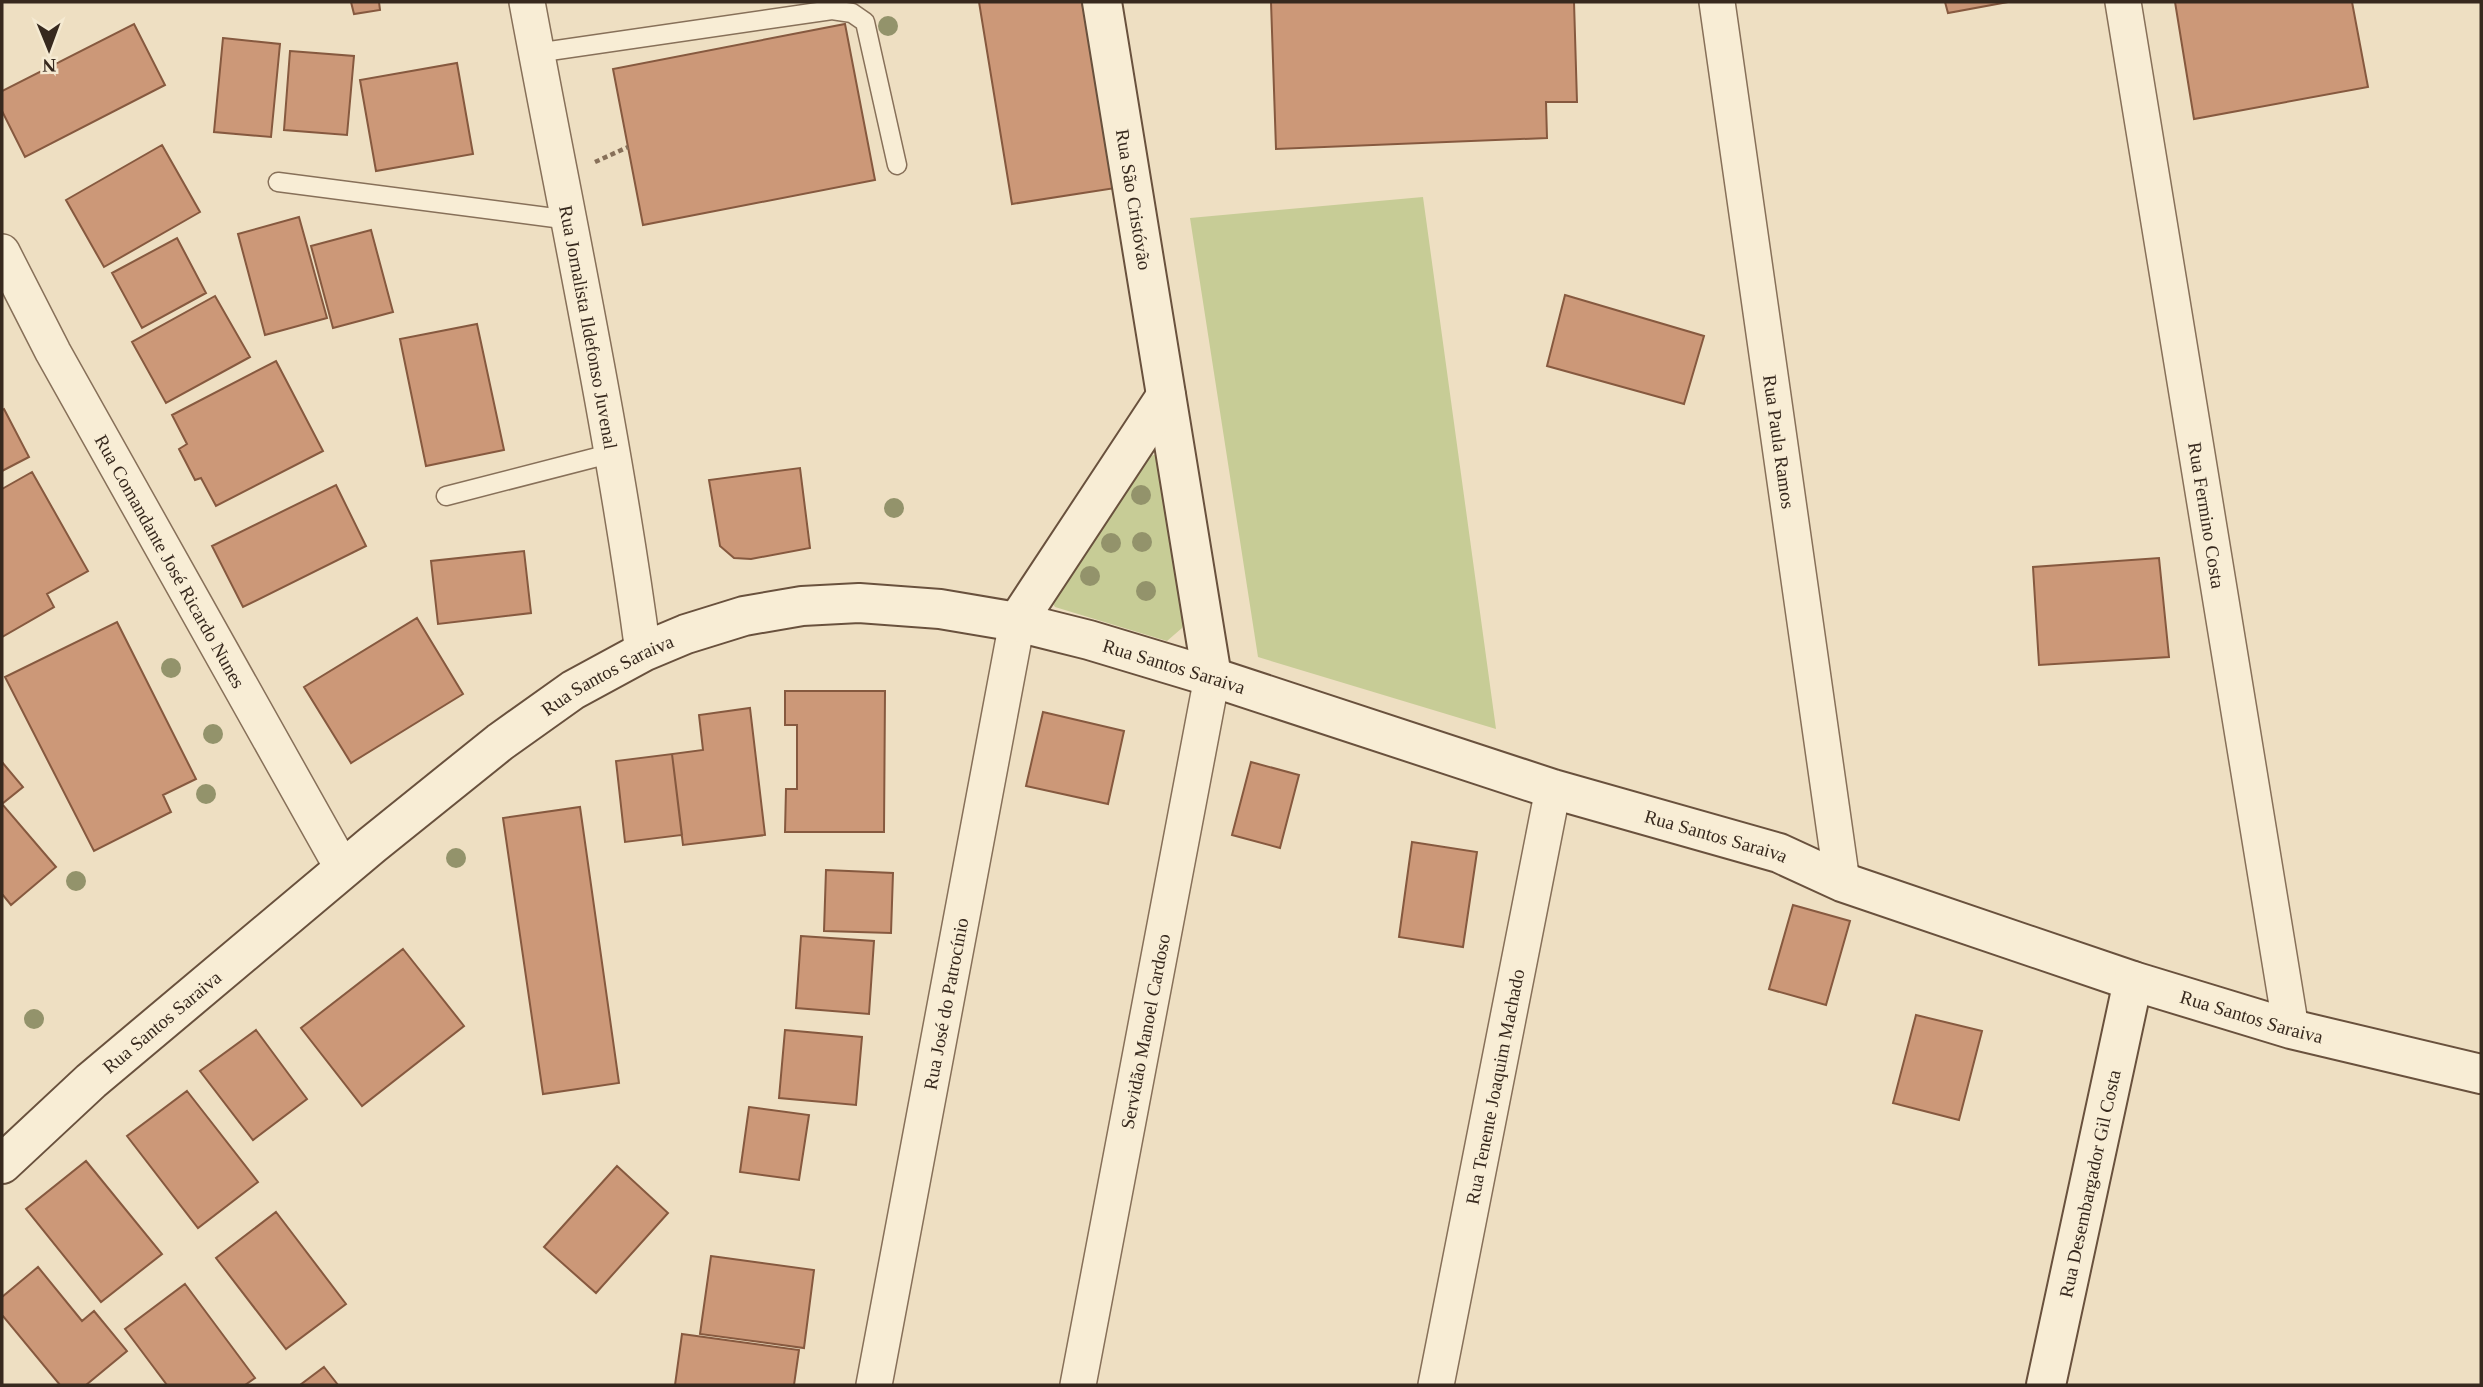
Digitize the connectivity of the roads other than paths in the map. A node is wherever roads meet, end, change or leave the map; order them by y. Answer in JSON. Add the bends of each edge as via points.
{"nodes":[{"id":1,"x":527,"y":2,"type":"edge"},
{"id":2,"x":1102,"y":2,"type":"edge"},
{"id":3,"x":1717,"y":2,"type":"edge"},
{"id":4,"x":2123,"y":2,"type":"edge"},
{"id":5,"x":536,"y":53,"type":"junction"},
{"id":6,"x":897,"y":165,"type":"dead end"},
{"id":7,"x":278,"y":182,"type":"dead end"},
{"id":8,"x":570,"y":220,"type":"junction"},
{"id":9,"x":2,"y":252,"type":"edge"},
{"id":10,"x":1166,"y":396,"type":"junction"},
{"id":11,"x":612,"y":453,"type":"junction"},
{"id":12,"x":446,"y":496,"type":"dead end"},
{"id":13,"x":1017,"y":622,"type":"junction"},
{"id":14,"x":643,"y":652,"type":"junction"},
{"id":15,"x":1212,"y":677,"type":"junction"},
{"id":16,"x":1553,"y":789,"type":"junction"},
{"id":17,"x":344,"y":869,"type":"junction"},
{"id":18,"x":1842,"y":882,"type":"junction"},
{"id":19,"x":2133,"y":981,"type":"junction"},
{"id":20,"x":2291,"y":1029,"type":"junction"},
{"id":21,"x":2481,"y":1074,"type":"edge"},
{"id":22,"x":2,"y":1164,"type":"edge"},
{"id":23,"x":874,"y":1385,"type":"edge"},
{"id":24,"x":1078,"y":1385,"type":"edge"},
{"id":25,"x":1436,"y":1385,"type":"edge"},
{"id":26,"x":2046,"y":1385,"type":"edge"}],
"edges":[{"from":1,"to":5,"type":"street","name":"Rua Jornalista Ildefonso Juvenal"},
{"from":2,"to":10,"type":"main road","name":"Rua São Cristóvão"},
{"from":3,"to":18,"type":"street","name":"Rua Paula Ramos"},
{"from":4,"to":20,"type":"street","name":"Rua Fermino Costa"},
{"from":5,"to":6,"type":"lane","via":[[832,10],[852,12],[865,22]]},
{"from":5,"to":8,"type":"street","name":"Rua Jornalista Ildefonso Juvenal"},
{"from":7,"to":8,"type":"lane"},
{"from":8,"to":11,"type":"street","name":"Rua Jornalista Ildefonso Juvenal"},
{"from":9,"to":17,"type":"street","name":"Rua Comandante José Ricardo Nunes","via":[[53,352]]},
{"from":10,"to":13,"type":"main road"},
{"from":10,"to":15,"type":"main road","name":"Rua São Cristóvão"},
{"from":11,"to":12,"type":"lane"},
{"from":11,"to":14,"type":"street","name":"Rua Jornalista Ildefonso Juvenal"},
{"from":13,"to":14,"type":"main road","name":"Rua Santos Saraiva","via":[[886,605],[802,606],[744,616]]},
{"from":13,"to":15,"type":"main road","name":"Rua Santos Saraiva"},
{"from":13,"to":23,"type":"street","name":"Rua José do Patrocínio"},
{"from":14,"to":17,"type":"main road","name":"Rua Santos Saraiva","via":[[573,690],[531,720]]},
{"from":15,"to":16,"type":"main road","name":"Rua Santos Saraiva"},
{"from":15,"to":24,"type":"street","name":"Servidão Manoel Cardoso"},
{"from":16,"to":18,"type":"main road","name":"Rua Santos Saraiva","via":[[1779,853]]},
{"from":16,"to":25,"type":"street","name":"Rua Tenente Joaquim Machado"},
{"from":17,"to":22,"type":"main road","name":"Rua Santos Saraiva","via":[[91,1081]]},
{"from":18,"to":19,"type":"main road","name":"Rua Santos Saraiva"},
{"from":19,"to":20,"type":"main road","name":"Rua Santos Saraiva"},
{"from":19,"to":26,"type":"main road","name":"Rua Desembargador Gil Costa"},
{"from":20,"to":21,"type":"main road","name":"Rua Santos Saraiva"}]}
